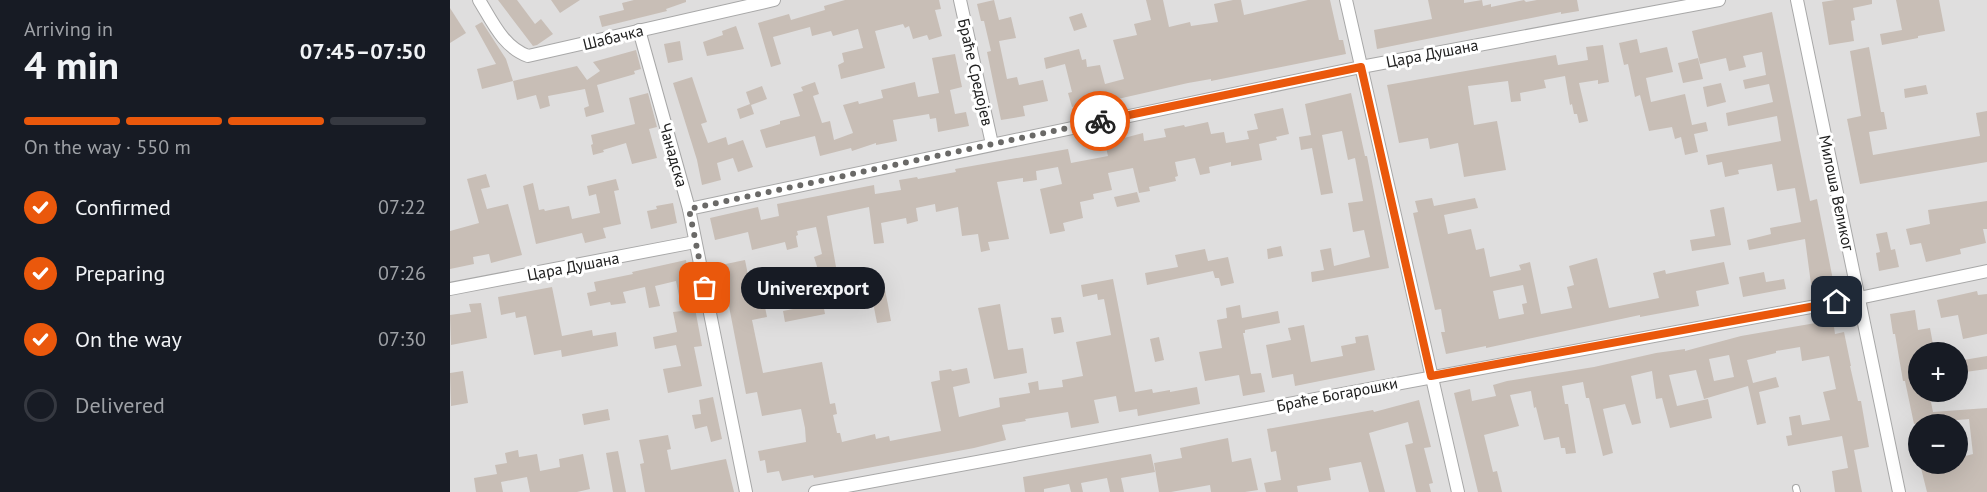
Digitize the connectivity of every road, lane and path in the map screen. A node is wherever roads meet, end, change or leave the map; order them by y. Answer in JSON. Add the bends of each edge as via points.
{"nodes":[{"id":1,"x":479,"y":0,"type":"edge"},
{"id":2,"x":774,"y":0,"type":"edge"},
{"id":3,"x":960,"y":0,"type":"edge"},
{"id":4,"x":1346,"y":0,"type":"edge"},
{"id":5,"x":1719,"y":0,"type":"edge"},
{"id":6,"x":1797,"y":0,"type":"edge"},
{"id":7,"x":639,"y":30,"type":"junction"},
{"id":8,"x":1361,"y":67,"type":"junction"},
{"id":9,"x":992,"y":144,"type":"junction"},
{"id":10,"x":689,"y":209,"type":"junction"},
{"id":11,"x":695,"y":242,"type":"junction"},
{"id":12,"x":1987,"y":272,"type":"edge"},
{"id":13,"x":450,"y":289,"type":"edge"},
{"id":14,"x":1859,"y":298,"type":"junction"},
{"id":15,"x":1431,"y":376,"type":"junction"},
{"id":16,"x":746,"y":492,"type":"edge"},
{"id":17,"x":815,"y":492,"type":"edge"},
{"id":18,"x":1458,"y":492,"type":"edge"},
{"id":19,"x":1899,"y":492,"type":"edge"}],
"edges":[{"from":1,"to":7,"type":"street","name":"Шабачка","via":[[505,41],[528,56]]},
{"from":2,"to":7,"type":"street","name":"Шабачка"},
{"from":3,"to":9,"type":"street","name":"Браће Средојев"},
{"from":4,"to":8,"type":"street"},
{"from":5,"to":8,"type":"street","name":"Цара Душана"},
{"from":6,"to":14,"type":"street","name":"Милоша Великог"},
{"from":7,"to":10,"type":"street","name":"Чанадска"},
{"from":8,"to":9,"type":"street","name":"Цара Душана"},
{"from":8,"to":15,"type":"street"},
{"from":9,"to":10,"type":"street","name":"Цара Душана"},
{"from":10,"to":11,"type":"street","name":"Чанадска"},
{"from":11,"to":13,"type":"street","name":"Цара Душана"},
{"from":11,"to":16,"type":"street","name":"Чанадска"},
{"from":12,"to":14,"type":"street","name":"Браће Богарошки"},
{"from":14,"to":15,"type":"street","name":"Браће Богарошки"},
{"from":14,"to":19,"type":"street","name":"Милоша Великог"},
{"from":15,"to":17,"type":"street","name":"Браће Богарошки"},
{"from":15,"to":18,"type":"street"}]}
